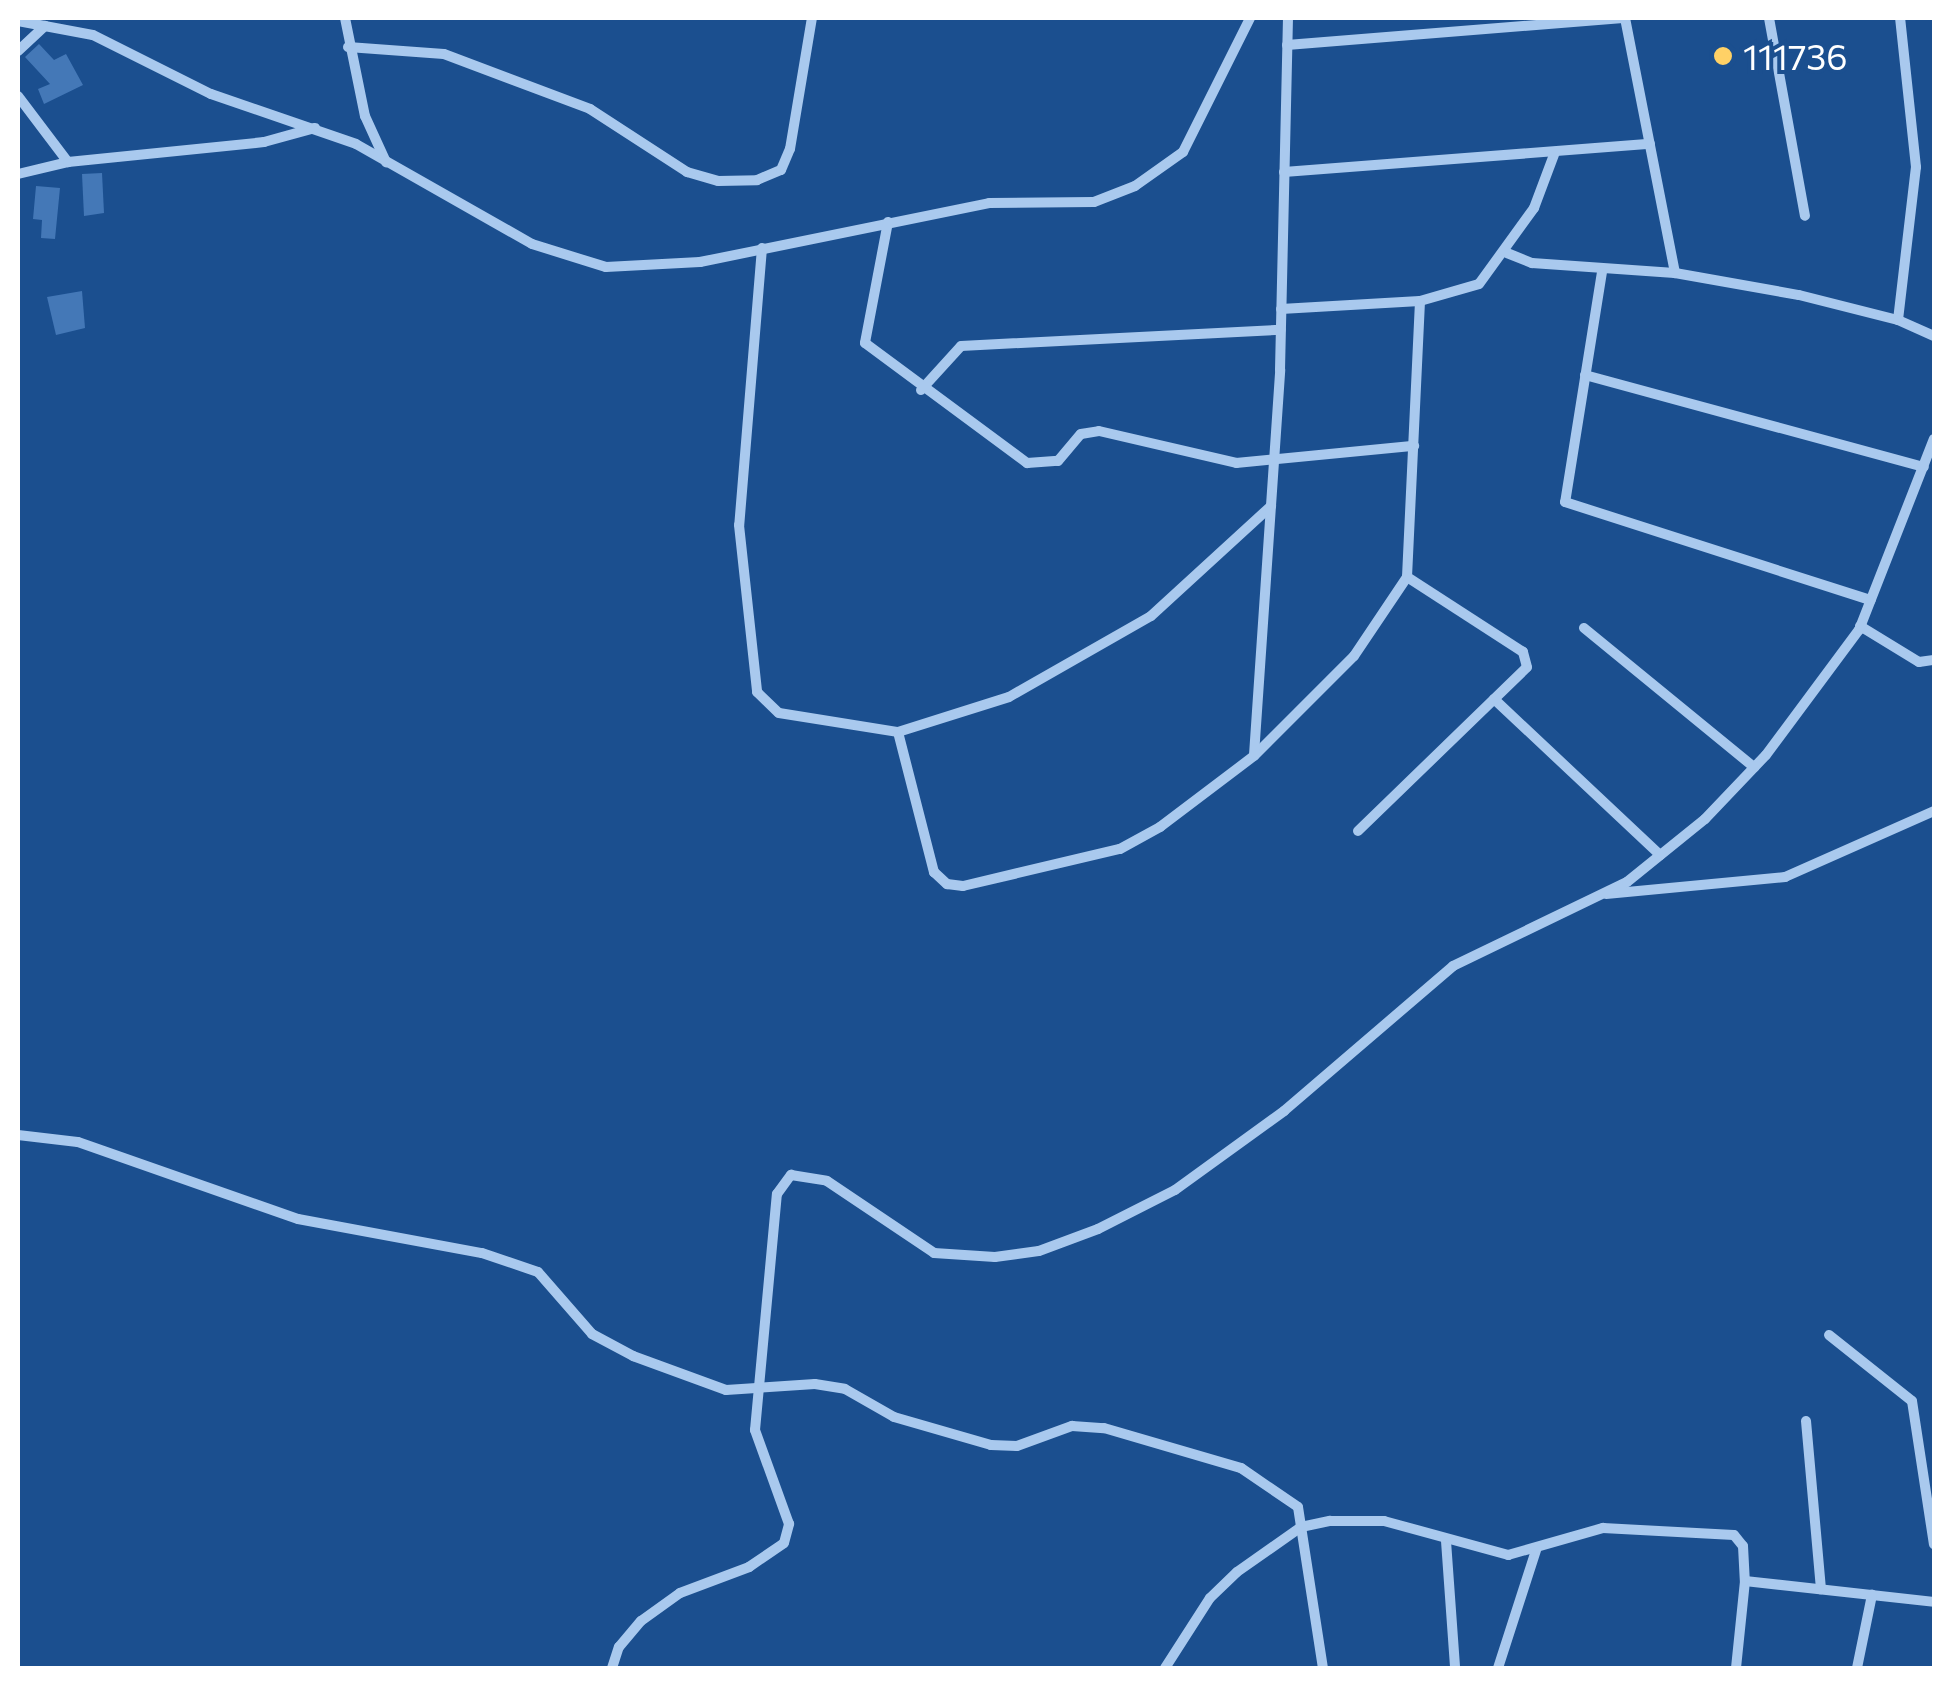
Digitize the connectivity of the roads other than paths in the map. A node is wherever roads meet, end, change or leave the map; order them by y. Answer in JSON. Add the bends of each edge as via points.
{"nodes":[{"id":1,"x":345,"y":18,"type":"edge"},
{"id":2,"x":812,"y":18,"type":"edge"},
{"id":3,"x":1250,"y":18,"type":"edge"},
{"id":4,"x":1288,"y":18,"type":"edge"},
{"id":5,"x":1624,"y":18,"type":"edge"},
{"id":6,"x":1769,"y":18,"type":"edge"},
{"id":7,"x":1900,"y":18,"type":"edge"},
{"id":8,"x":18,"y":21,"type":"edge"},
{"id":9,"x":45,"y":26,"type":"junction"},
{"id":10,"x":1287,"y":45,"type":"junction"},
{"id":11,"x":348,"y":47,"type":"junction"},
{"id":12,"x":18,"y":51,"type":"edge"},
{"id":13,"x":18,"y":96,"type":"edge"},
{"id":14,"x":315,"y":128,"type":"junction"},
{"id":15,"x":1650,"y":144,"type":"junction"},
{"id":16,"x":1555,"y":152,"type":"junction"},
{"id":17,"x":68,"y":162,"type":"junction"},
{"id":18,"x":387,"y":162,"type":"junction"},
{"id":19,"x":1284,"y":172,"type":"junction"},
{"id":20,"x":18,"y":174,"type":"edge"},
{"id":21,"x":1806,"y":216,"type":"dead end"},
{"id":22,"x":888,"y":222,"type":"junction"},
{"id":23,"x":762,"y":248,"type":"junction"},
{"id":24,"x":1508,"y":253,"type":"junction"},
{"id":25,"x":1602,"y":272,"type":"junction"},
{"id":26,"x":1675,"y":273,"type":"junction"},
{"id":27,"x":1420,"y":301,"type":"junction"},
{"id":28,"x":1281,"y":309,"type":"junction"},
{"id":29,"x":1898,"y":320,"type":"junction"},
{"id":30,"x":1280,"y":330,"type":"junction"},
{"id":31,"x":1934,"y":336,"type":"edge"},
{"id":32,"x":1585,"y":375,"type":"junction"},
{"id":33,"x":922,"y":390,"type":"junction"},
{"id":34,"x":1934,"y":439,"type":"edge"},
{"id":35,"x":1414,"y":446,"type":"junction"},
{"id":36,"x":1274,"y":459,"type":"junction"},
{"id":37,"x":1924,"y":467,"type":"junction"},
{"id":38,"x":1271,"y":506,"type":"junction"},
{"id":39,"x":1406,"y":576,"type":"junction"},
{"id":40,"x":1871,"y":600,"type":"junction"},
{"id":41,"x":1860,"y":626,"type":"junction"},
{"id":42,"x":1584,"y":628,"type":"dead end"},
{"id":43,"x":1934,"y":660,"type":"edge"},
{"id":44,"x":1494,"y":699,"type":"junction"},
{"id":45,"x":898,"y":732,"type":"junction"},
{"id":46,"x":1254,"y":756,"type":"junction"},
{"id":47,"x":1754,"y":767,"type":"junction"},
{"id":48,"x":1934,"y":810,"type":"edge"},
{"id":49,"x":1358,"y":831,"type":"dead end"},
{"id":50,"x":1660,"y":855,"type":"junction"},
{"id":51,"x":1599,"y":895,"type":"junction"},
{"id":52,"x":18,"y":1135,"type":"edge"},
{"id":53,"x":1829,"y":1335,"type":"dead end"},
{"id":54,"x":759,"y":1392,"type":"junction"},
{"id":55,"x":1806,"y":1420,"type":"dead end"},
{"id":56,"x":1301,"y":1527,"type":"junction"},
{"id":57,"x":1446,"y":1541,"type":"junction"},
{"id":58,"x":1934,"y":1544,"type":"edge"},
{"id":59,"x":1536,"y":1550,"type":"junction"},
{"id":60,"x":1745,"y":1582,"type":"junction"},
{"id":61,"x":1822,"y":1590,"type":"junction"},
{"id":62,"x":1872,"y":1595,"type":"junction"},
{"id":63,"x":1934,"y":1602,"type":"edge"},
{"id":64,"x":612,"y":1668,"type":"edge"},
{"id":65,"x":1165,"y":1668,"type":"edge"},
{"id":66,"x":1323,"y":1668,"type":"edge"},
{"id":67,"x":1455,"y":1668,"type":"edge"},
{"id":68,"x":1498,"y":1668,"type":"edge"},
{"id":69,"x":1736,"y":1668,"type":"edge"},
{"id":70,"x":1856,"y":1668,"type":"edge"}],
"edges":[{"from":1,"to":11,"type":"street"},
{"from":2,"to":11,"type":"street","via":[[790,150],[781,170],[757,180],[718,181],[688,172],[590,109],[444,54]]},
{"from":3,"to":22,"type":"street","via":[[1182,152],[1135,186],[1094,202],[989,203]]},
{"from":4,"to":10,"type":"street"},
{"from":5,"to":10,"type":"street"},
{"from":5,"to":15,"type":"street"},
{"from":6,"to":21,"type":"street"},
{"from":7,"to":29,"type":"street","via":[[1916,167]]},
{"from":8,"to":9,"type":"street"},
{"from":9,"to":12,"type":"street"},
{"from":9,"to":14,"type":"street","via":[[93,35],[211,94]]},
{"from":10,"to":19,"type":"street"},
{"from":11,"to":18,"type":"street","via":[[365,116]]},
{"from":13,"to":17,"type":"street"},
{"from":14,"to":17,"type":"street","via":[[264,142]]},
{"from":14,"to":18,"type":"street"},
{"from":15,"to":16,"type":"street"},
{"from":15,"to":26,"type":"street"},
{"from":16,"to":19,"type":"street"},
{"from":16,"to":24,"type":"street"},
{"from":17,"to":20,"type":"street"},
{"from":18,"to":23,"type":"street","via":[[532,244],[606,267],[700,262]]},
{"from":19,"to":28,"type":"street"},
{"from":22,"to":23,"type":"street"},
{"from":22,"to":33,"type":"street","via":[[864,343]]},
{"from":23,"to":45,"type":"street","via":[[739,526],[757,692],[779,713]]},
{"from":24,"to":25,"type":"street"},
{"from":24,"to":27,"type":"street","via":[[1479,284]]},
{"from":25,"to":26,"type":"street"},
{"from":25,"to":32,"type":"street"},
{"from":26,"to":29,"type":"street"},
{"from":27,"to":28,"type":"street"},
{"from":27,"to":35,"type":"street"},
{"from":28,"to":30,"type":"street"},
{"from":29,"to":31,"type":"street"},
{"from":30,"to":33,"type":"street","via":[[961,346]]},
{"from":30,"to":36,"type":"street"},
{"from":32,"to":37,"type":"street"},
{"from":32,"to":40,"type":"street","via":[[1565,502]]},
{"from":33,"to":36,"type":"street","via":[[1026,463],[1058,461],[1081,434],[1100,431],[1236,462]]},
{"from":34,"to":37,"type":"street"},
{"from":35,"to":36,"type":"street"},
{"from":35,"to":39,"type":"street"},
{"from":36,"to":38,"type":"street"},
{"from":37,"to":40,"type":"street"},
{"from":38,"to":45,"type":"street","via":[[1136,625],[1009,697]]},
{"from":38,"to":46,"type":"street"},
{"from":39,"to":44,"type":"street","via":[[1523,652],[1527,667]]},
{"from":39,"to":46,"type":"street","via":[[1354,656]]},
{"from":40,"to":41,"type":"street"},
{"from":41,"to":43,"type":"street","via":[[1919,662]]},
{"from":41,"to":47,"type":"street"},
{"from":42,"to":47,"type":"street"},
{"from":44,"to":49,"type":"street"},
{"from":44,"to":50,"type":"street"},
{"from":45,"to":46,"type":"street","via":[[934,872],[947,884],[964,886],[1120,849]]},
{"from":47,"to":50,"type":"street"},
{"from":48,"to":51,"type":"street","via":[[1784,878]]},
{"from":50,"to":51,"type":"street"},
{"from":51,"to":54,"type":"street","via":[[1453,966],[1284,1111],[1175,1190],[1039,1251],[934,1254],[827,1181],[791,1175],[778,1194]]},
{"from":52,"to":54,"type":"street","via":[[78,1142],[298,1219],[482,1254],[538,1272],[592,1334],[726,1390]]},
{"from":53,"to":58,"type":"street","via":[[1912,1401]]},
{"from":54,"to":56,"type":"street","via":[[815,1384],[845,1389],[894,1417],[992,1445],[1017,1446],[1072,1426],[1158,1440],[1241,1468],[1286,1494],[1298,1507]]},
{"from":54,"to":64,"type":"street","via":[[755,1430],[789,1524],[784,1544],[772,1556],[680,1593],[640,1621]]},
{"from":55,"to":61,"type":"street"},
{"from":56,"to":57,"type":"street","via":[[1384,1521]]},
{"from":56,"to":65,"type":"street","via":[[1210,1598]]},
{"from":56,"to":66,"type":"street"},
{"from":57,"to":59,"type":"street","via":[[1508,1555]]},
{"from":57,"to":67,"type":"street"},
{"from":59,"to":60,"type":"street","via":[[1603,1528],[1734,1536],[1743,1546]]},
{"from":59,"to":68,"type":"street"},
{"from":60,"to":61,"type":"street"},
{"from":60,"to":69,"type":"street"},
{"from":61,"to":62,"type":"street"},
{"from":62,"to":63,"type":"street"},
{"from":62,"to":70,"type":"street"}]}
